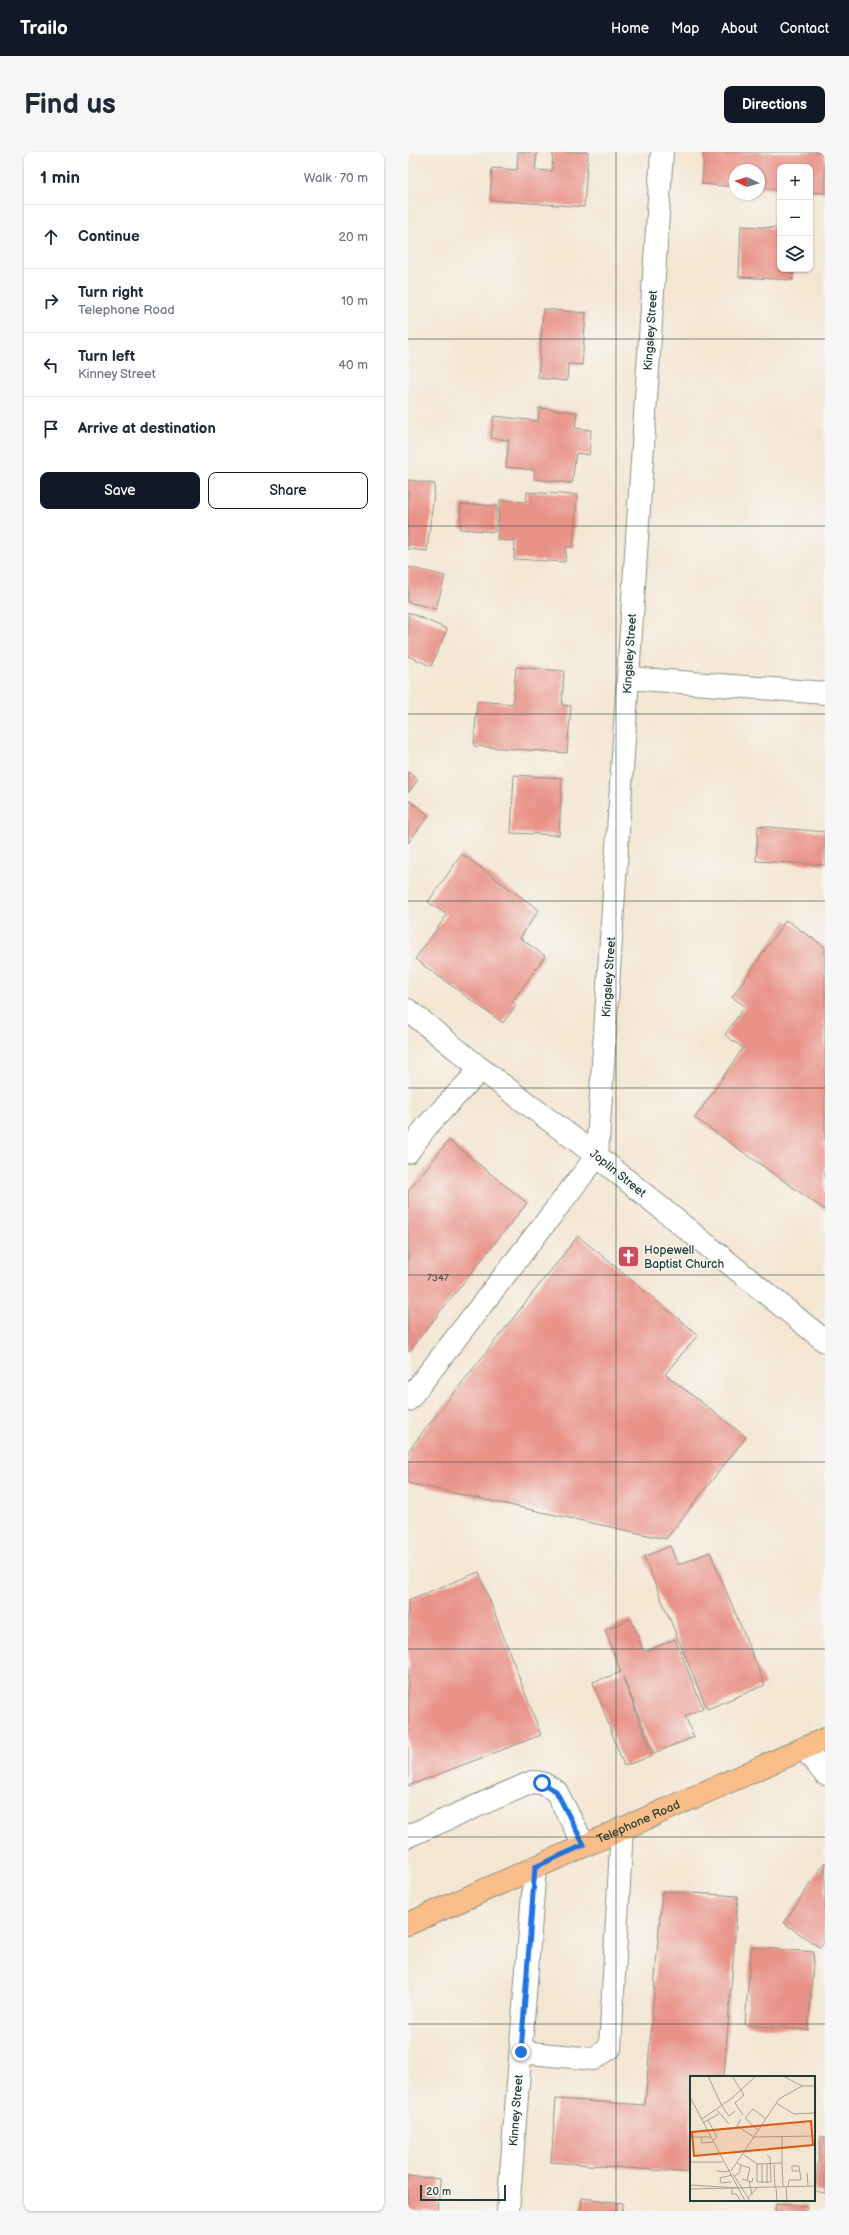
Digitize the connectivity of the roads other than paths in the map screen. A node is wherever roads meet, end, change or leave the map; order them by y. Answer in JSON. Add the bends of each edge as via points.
{"nodes":[{"id":1,"x":662,"y":152,"type":"edge"},
{"id":2,"x":628,"y":678,"type":"junction"},
{"id":3,"x":825,"y":693,"type":"edge"},
{"id":4,"x":408,"y":1010,"type":"edge"},
{"id":5,"x":481,"y":1069,"type":"junction"},
{"id":6,"x":408,"y":1152,"type":"edge"},
{"id":7,"x":597,"y":1156,"type":"junction"},
{"id":8,"x":825,"y":1341,"type":"edge"},
{"id":9,"x":408,"y":1400,"type":"edge"},
{"id":10,"x":825,"y":1738,"type":"edge"},
{"id":11,"x":804,"y":1748,"type":"junction"},
{"id":12,"x":825,"y":1774,"type":"edge"},
{"id":13,"x":622,"y":1828,"type":"junction"},
{"id":14,"x":408,"y":1836,"type":"edge"},
{"id":15,"x":584,"y":1845,"type":"junction"},
{"id":16,"x":535,"y":1867,"type":"junction"},
{"id":17,"x":408,"y":1924,"type":"edge"},
{"id":18,"x":521,"y":2052,"type":"junction"},
{"id":19,"x":508,"y":2211,"type":"edge"}],
"edges":[{"from":1,"to":2,"type":"street","name":"Kingsley Street"},
{"from":2,"to":3,"type":"street"},
{"from":2,"to":7,"type":"street","name":"Kingsley Street"},
{"from":4,"to":5,"type":"street","name":"Joplin Street"},
{"from":5,"to":6,"type":"street","via":[[427,1126]]},
{"from":5,"to":7,"type":"street","name":"Joplin Street"},
{"from":7,"to":8,"type":"street","name":"Joplin Street"},
{"from":7,"to":9,"type":"street"},
{"from":10,"to":11,"type":"main road","name":"Telephone Road"},
{"from":11,"to":12,"type":"street"},
{"from":11,"to":13,"type":"main road","name":"Telephone Road"},
{"from":13,"to":15,"type":"main road","name":"Telephone Road"},
{"from":13,"to":18,"type":"street","via":[[610,2048],[593,2059]]},
{"from":14,"to":15,"type":"street","via":[[532,1782],[542,1783],[556,1791]]},
{"from":15,"to":16,"type":"main road","name":"Telephone Road"},
{"from":16,"to":17,"type":"main road","name":"Telephone Road"},
{"from":16,"to":18,"type":"street","name":"Kinney Street"},
{"from":18,"to":19,"type":"street","name":"Kinney Street"}]}
